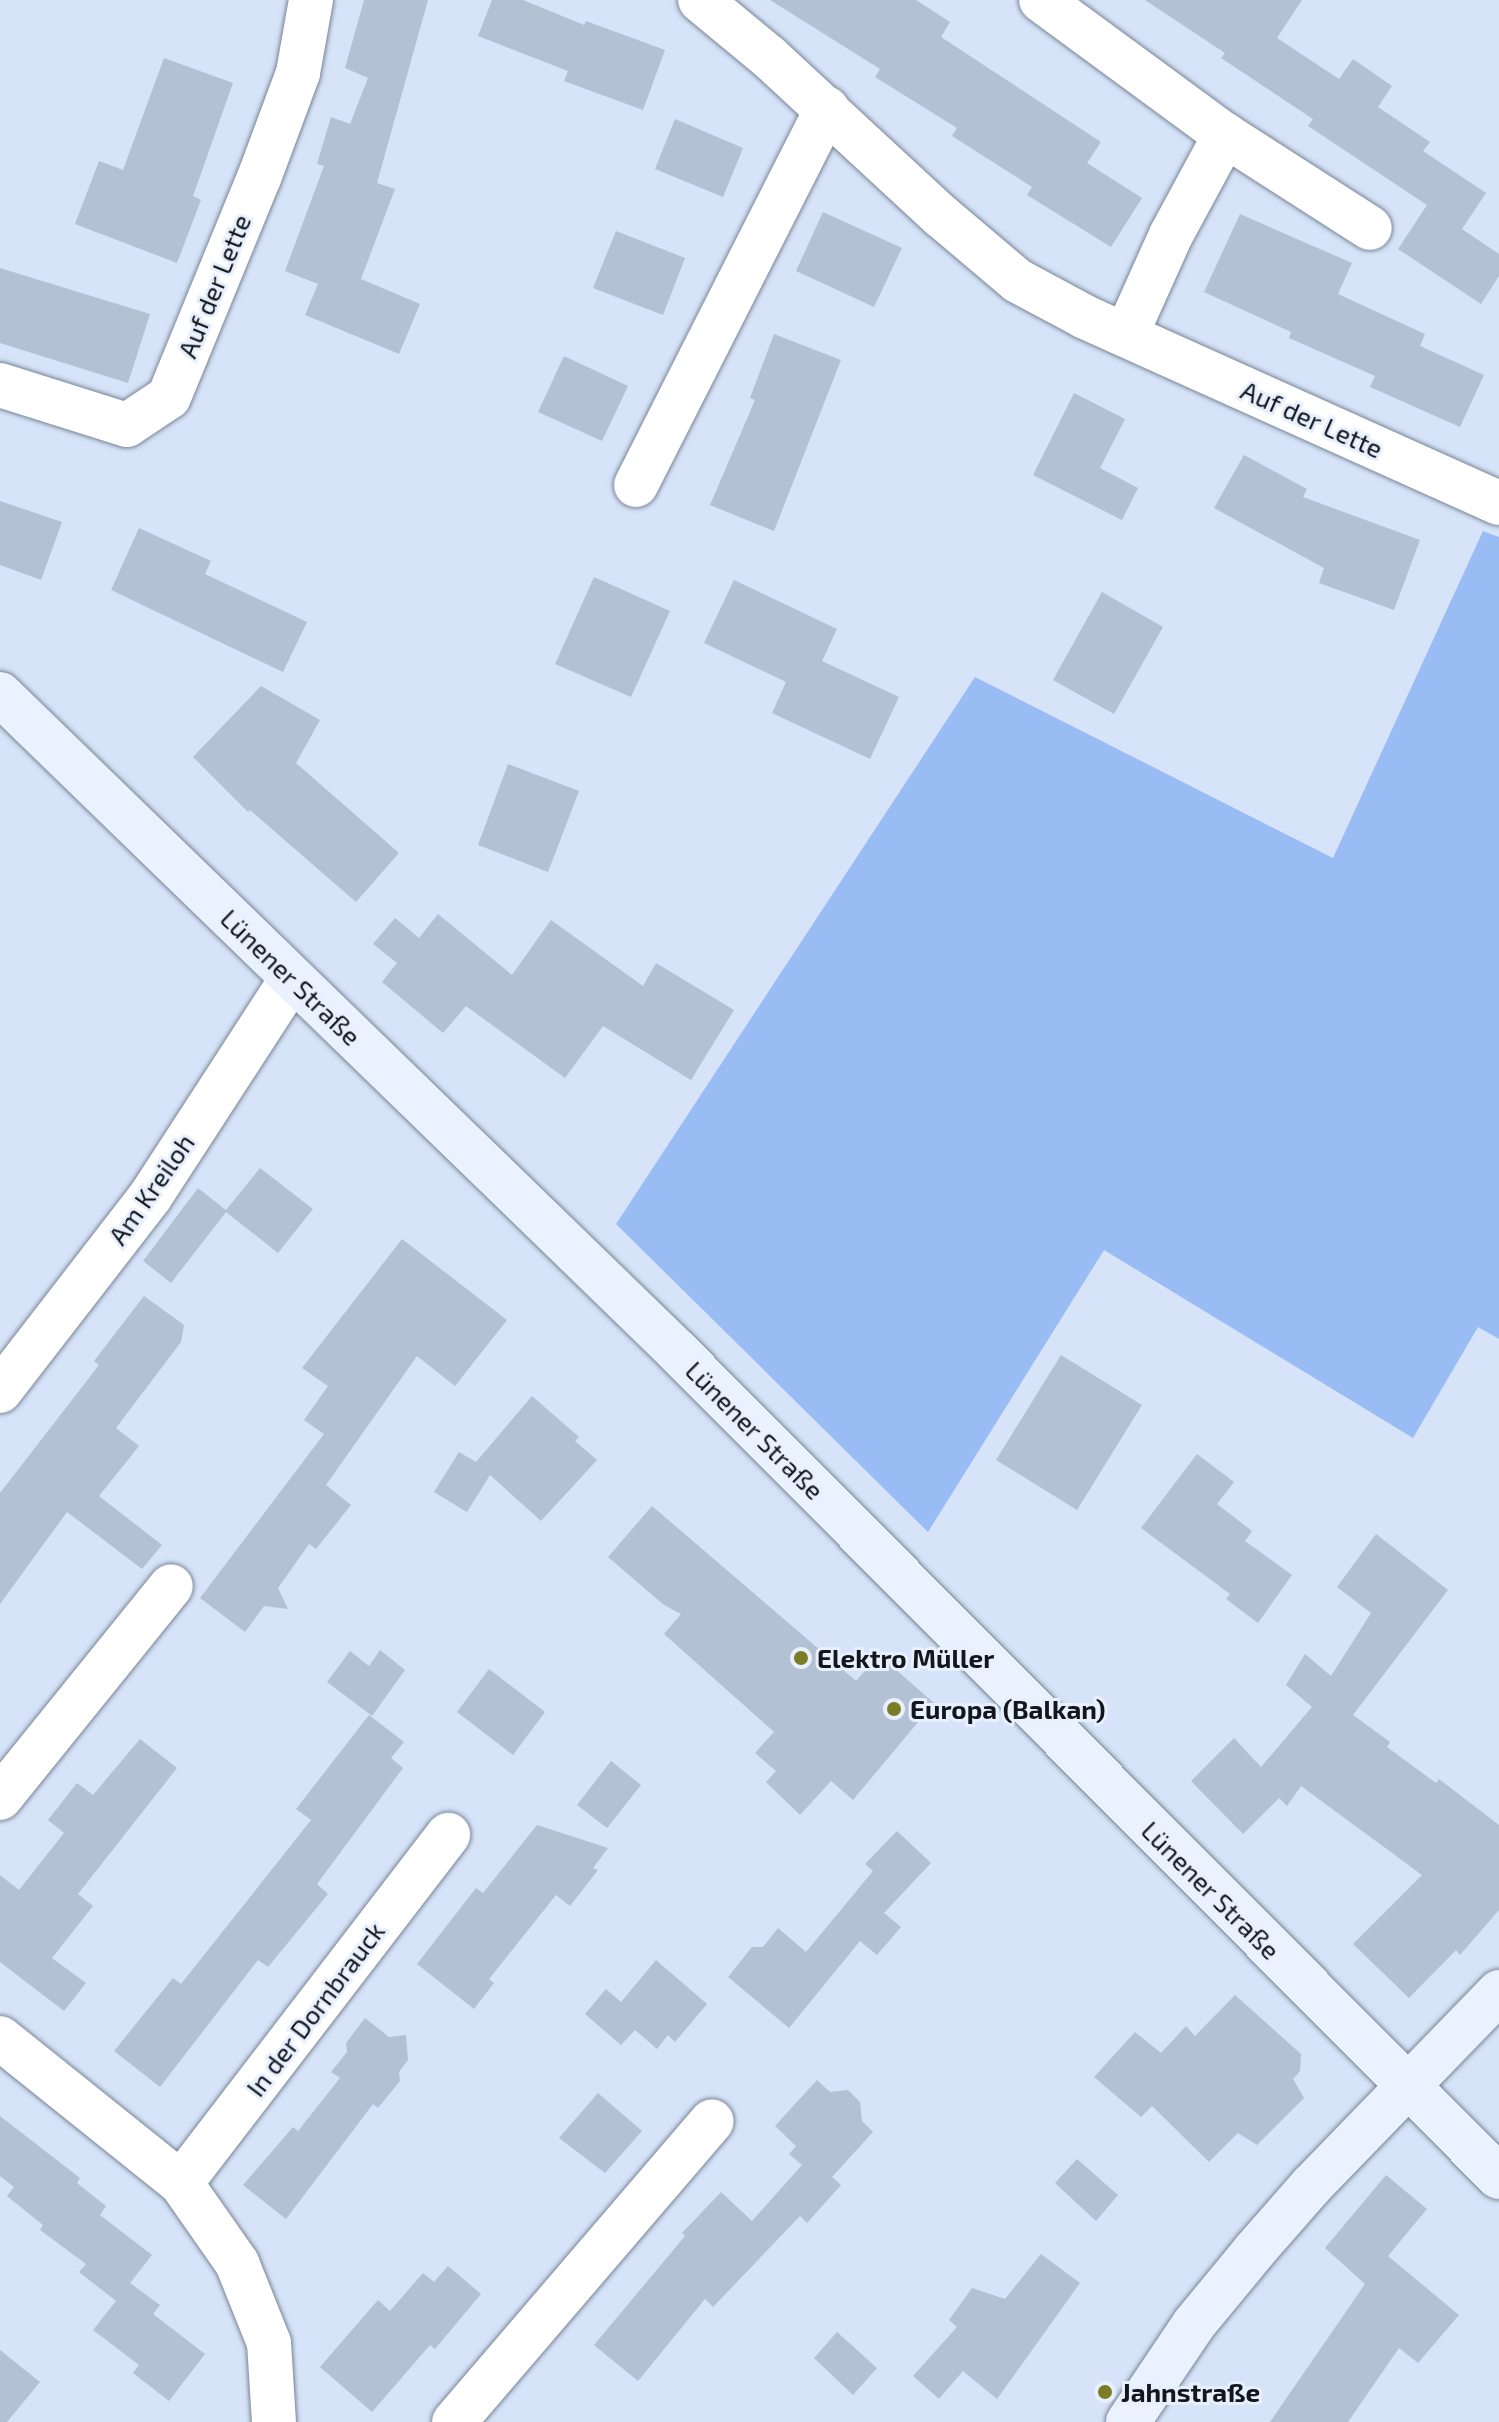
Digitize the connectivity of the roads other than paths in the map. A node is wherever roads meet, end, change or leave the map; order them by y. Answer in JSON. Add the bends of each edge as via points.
{"nodes":[{"id":1,"x":311,"y":0,"type":"edge"},
{"id":2,"x":700,"y":0,"type":"edge"},
{"id":3,"x":1041,"y":0,"type":"edge"},
{"id":4,"x":827,"y":109,"type":"junction"},
{"id":5,"x":1225,"y":135,"type":"junction"},
{"id":6,"x":1370,"y":228,"type":"dead end"},
{"id":7,"x":1126,"y":335,"type":"junction"},
{"id":8,"x":0,"y":385,"type":"edge"},
{"id":9,"x":636,"y":485,"type":"dead end"},
{"id":10,"x":1499,"y":503,"type":"edge"},
{"id":11,"x":0,"y":694,"type":"edge"},
{"id":12,"x":292,"y":978,"type":"junction"},
{"id":13,"x":0,"y":1391,"type":"edge"},
{"id":14,"x":171,"y":1586,"type":"dead end"},
{"id":15,"x":0,"y":1798,"type":"edge"},
{"id":16,"x":448,"y":1835,"type":"dead end"},
{"id":17,"x":1499,"y":1992,"type":"edge"},
{"id":18,"x":0,"y":2038,"type":"edge"},
{"id":19,"x":1408,"y":2085,"type":"junction"},
{"id":20,"x":712,"y":2121,"type":"dead end"},
{"id":21,"x":1499,"y":2177,"type":"edge"},
{"id":22,"x":181,"y":2183,"type":"junction"},
{"id":23,"x":274,"y":2422,"type":"edge"},
{"id":24,"x":454,"y":2422,"type":"edge"},
{"id":25,"x":1128,"y":2422,"type":"edge"}],
"edges":[{"from":1,"to":8,"type":"street","name":"Auf der Lette","via":[[298,73],[169,397],[127,425]]},
{"from":2,"to":4,"type":"street","name":"Auf der Lette"},
{"from":3,"to":5,"type":"street"},
{"from":4,"to":7,"type":"street","name":"Auf der Lette","via":[[1018,281]]},
{"from":4,"to":9,"type":"street"},
{"from":5,"to":6,"type":"street"},
{"from":5,"to":7,"type":"street","via":[[1171,235]]},
{"from":7,"to":10,"type":"street","name":"Auf der Lette"},
{"from":11,"to":12,"type":"main road","name":"Lünener Straße"},
{"from":12,"to":13,"type":"street","name":"Am Kreiloh","via":[[150,1197]]},
{"from":12,"to":19,"type":"main road","name":"Lünener Straße","via":[[678,1352]]},
{"from":14,"to":15,"type":"street"},
{"from":16,"to":22,"type":"street","name":"In der Dornbrauck"},
{"from":17,"to":19,"type":"main road"},
{"from":18,"to":22,"type":"street"},
{"from":19,"to":21,"type":"main road","name":"Lünener Straße"},
{"from":19,"to":25,"type":"main road","via":[[1255,2250],[1194,2324]]},
{"from":20,"to":24,"type":"street"},
{"from":22,"to":23,"type":"street","via":[[237,2263],[269,2343]]}]}
